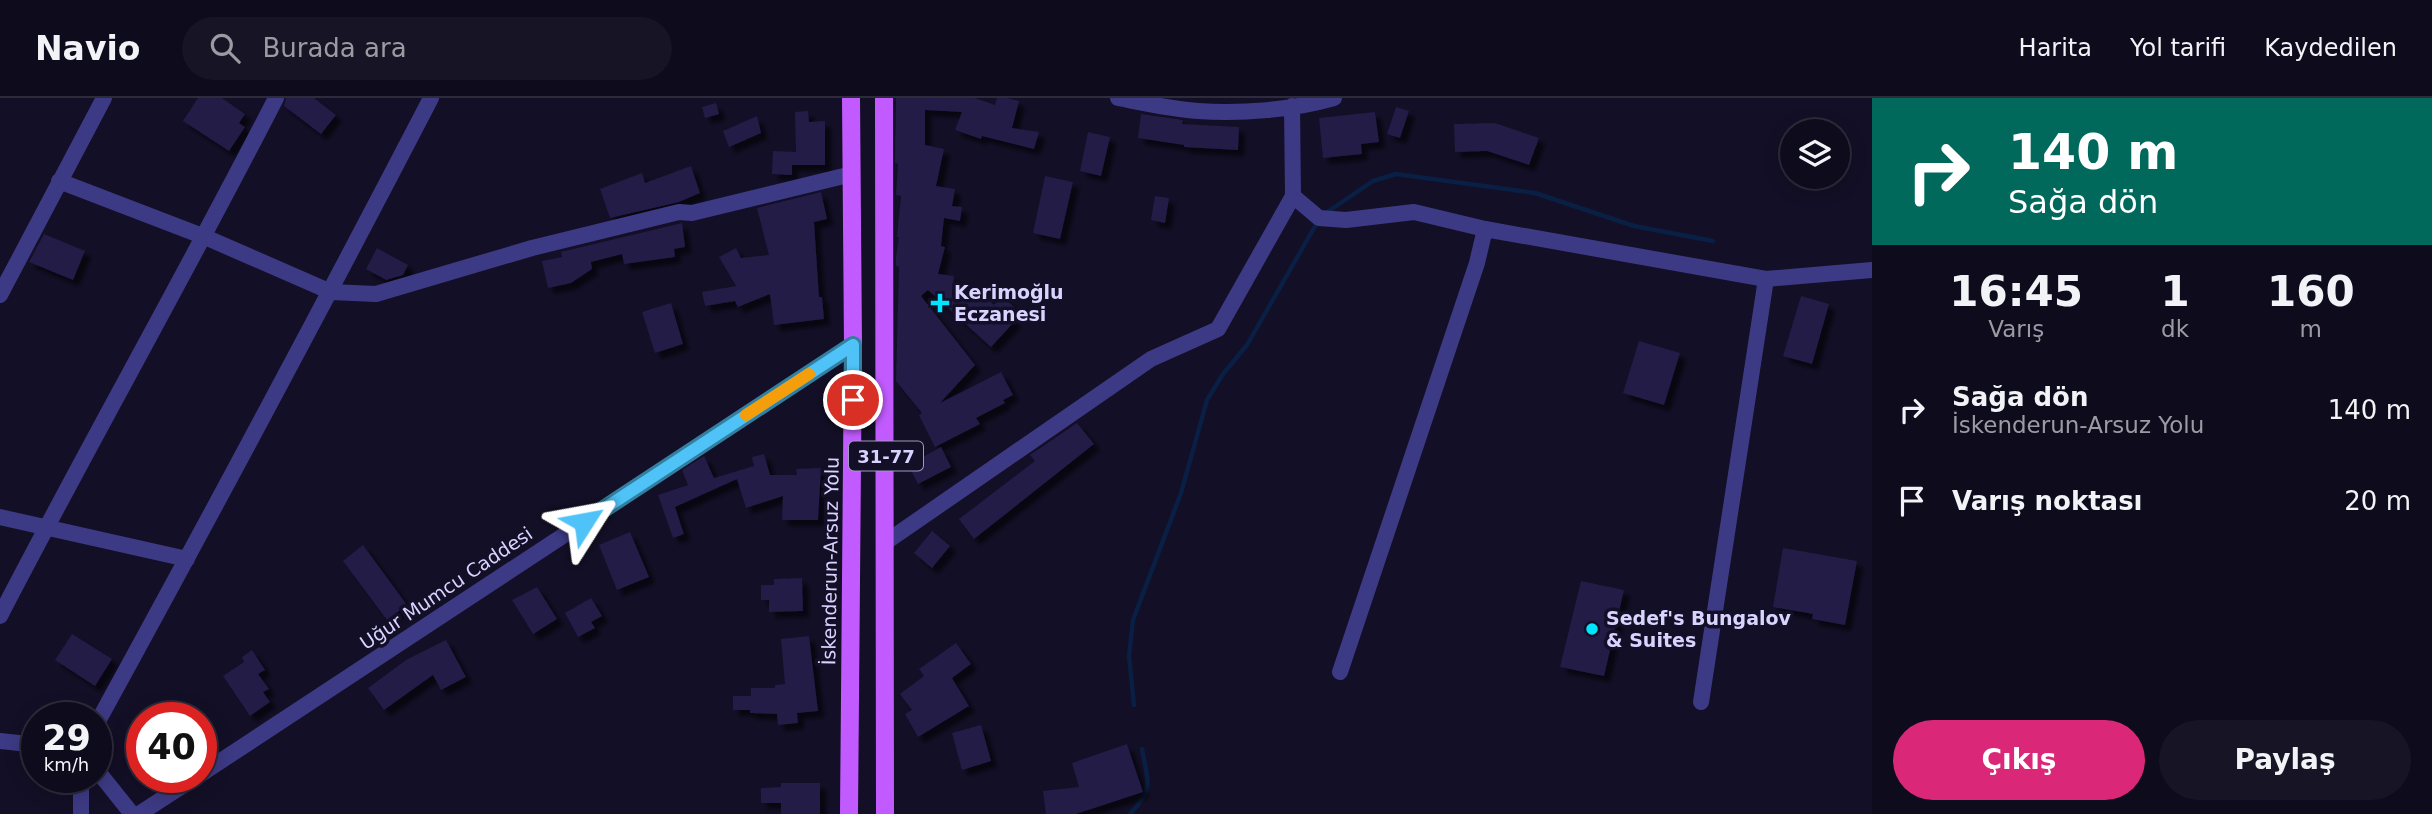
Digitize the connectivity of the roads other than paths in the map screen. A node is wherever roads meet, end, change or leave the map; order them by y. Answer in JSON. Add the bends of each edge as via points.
{"nodes":[{"id":1,"x":104,"y":98,"type":"edge"},
{"id":2,"x":276,"y":98,"type":"edge"},
{"id":3,"x":431,"y":98,"type":"edge"},
{"id":4,"x":851,"y":98,"type":"edge"},
{"id":5,"x":884,"y":98,"type":"edge"},
{"id":6,"x":1118,"y":98,"type":"edge"},
{"id":7,"x":1326,"y":99,"type":"edge"},
{"id":8,"x":1159,"y":102,"type":"edge"},
{"id":9,"x":1292,"y":106,"type":"junction"},
{"id":10,"x":852,"y":174,"type":"junction"},
{"id":11,"x":59,"y":181,"type":"junction"},
{"id":12,"x":1293,"y":196,"type":"junction"},
{"id":13,"x":1485,"y":229,"type":"junction"},
{"id":14,"x":205,"y":237,"type":"junction"},
{"id":15,"x":1872,"y":270,"type":"edge"},
{"id":16,"x":1766,"y":279,"type":"junction"},
{"id":17,"x":331,"y":292,"type":"junction"},
{"id":18,"x":0,"y":295,"type":"edge"},
{"id":19,"x":853,"y":345,"type":"junction"},
{"id":20,"x":0,"y":517,"type":"edge"},
{"id":21,"x":45,"y":528,"type":"junction"},
{"id":22,"x":886,"y":542,"type":"junction"},
{"id":23,"x":187,"y":559,"type":"junction"},
{"id":24,"x":0,"y":616,"type":"edge"},
{"id":25,"x":1340,"y":672,"type":"dead end"},
{"id":26,"x":109,"y":702,"type":"edge"},
{"id":27,"x":1701,"y":702,"type":"dead end"},
{"id":28,"x":0,"y":741,"type":"edge"},
{"id":29,"x":21,"y":743,"type":"edge"},
{"id":30,"x":217,"y":763,"type":"edge"},
{"id":31,"x":112,"y":789,"type":"edge"},
{"id":32,"x":81,"y":793,"type":"edge"},
{"id":33,"x":172,"y":793,"type":"edge"},
{"id":34,"x":80,"y":814,"type":"edge"},
{"id":35,"x":132,"y":814,"type":"edge"},
{"id":36,"x":139,"y":814,"type":"edge"},
{"id":37,"x":849,"y":814,"type":"edge"},
{"id":38,"x":885,"y":814,"type":"edge"}],
"edges":[{"from":1,"to":11,"type":"street"},
{"from":2,"to":14,"type":"street"},
{"from":3,"to":17,"type":"street"},
{"from":4,"to":10,"type":"main road","name":"İskenderun-Arsuz Yolu"},
{"from":5,"to":22,"type":"main road","number":"31-77"},
{"from":6,"to":8,"type":"street"},
{"from":7,"to":9,"type":"street"},
{"from":8,"to":9,"type":"street","via":[[1199,111]]},
{"from":9,"to":12,"type":"street"},
{"from":10,"to":17,"type":"street","via":[[532,248],[376,294]]},
{"from":10,"to":19,"type":"main road","name":"İskenderun-Arsuz Yolu"},
{"from":11,"to":14,"type":"street"},
{"from":11,"to":18,"type":"street"},
{"from":12,"to":13,"type":"street","via":[[1320,218],[1346,220],[1414,212]]},
{"from":12,"to":22,"type":"street","via":[[1218,329],[1151,359]]},
{"from":13,"to":16,"type":"street"},
{"from":13,"to":25,"type":"street"},
{"from":14,"to":17,"type":"street"},
{"from":14,"to":21,"type":"street"},
{"from":15,"to":16,"type":"street"},
{"from":16,"to":27,"type":"street"},
{"from":17,"to":23,"type":"street"},
{"from":19,"to":30,"type":"street","name":"Uğur Mumcu Caddesi"},
{"from":19,"to":37,"type":"main road","name":"İskenderun-Arsuz Yolu"},
{"from":20,"to":21,"type":"street"},
{"from":21,"to":23,"type":"street"},
{"from":21,"to":24,"type":"street"},
{"from":22,"to":38,"type":"main road","number":"31-77"},
{"from":23,"to":26,"type":"street"},
{"from":28,"to":29,"type":"street"},
{"from":31,"to":35,"type":"street"},
{"from":32,"to":34,"type":"street"},
{"from":33,"to":36,"type":"street"}]}
